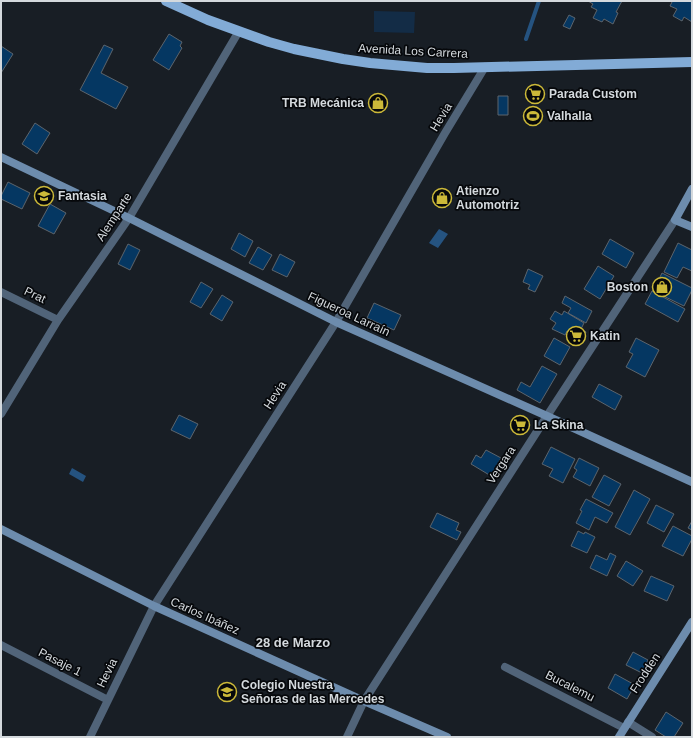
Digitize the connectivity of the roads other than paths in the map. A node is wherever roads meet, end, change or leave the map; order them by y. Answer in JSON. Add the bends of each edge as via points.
{"nodes":[{"id":1,"x":166,"y":1,"type":"edge"},
{"id":2,"x":240,"y":32,"type":"junction"},
{"id":3,"x":692,"y":62,"type":"edge"},
{"id":4,"x":485,"y":67,"type":"junction"},
{"id":5,"x":1,"y":157,"type":"edge"},
{"id":6,"x":692,"y":189,"type":"edge"},
{"id":7,"x":129,"y":218,"type":"junction"},
{"id":8,"x":675,"y":220,"type":"junction"},
{"id":9,"x":692,"y":227,"type":"edge"},
{"id":10,"x":1,"y":292,"type":"edge"},
{"id":11,"x":58,"y":320,"type":"junction"},
{"id":12,"x":336,"y":322,"type":"junction"},
{"id":13,"x":2,"y":412,"type":"edge"},
{"id":14,"x":547,"y":416,"type":"junction"},
{"id":15,"x":692,"y":482,"type":"edge"},
{"id":16,"x":1,"y":529,"type":"edge"},
{"id":17,"x":154,"y":606,"type":"junction"},
{"id":18,"x":692,"y":622,"type":"edge"},
{"id":19,"x":1,"y":645,"type":"edge"},
{"id":20,"x":505,"y":666,"type":"dead end"},
{"id":21,"x":108,"y":700,"type":"junction"},
{"id":22,"x":364,"y":701,"type":"junction"},
{"id":23,"x":626,"y":725,"type":"junction"},
{"id":24,"x":90,"y":737,"type":"edge"},
{"id":25,"x":346,"y":737,"type":"edge"},
{"id":26,"x":447,"y":737,"type":"edge"},
{"id":27,"x":619,"y":737,"type":"edge"},
{"id":28,"x":652,"y":737,"type":"edge"}],
"edges":[{"from":1,"to":2,"type":"main road","name":"Avenida Los Carrera"},
{"from":2,"to":4,"type":"main road","name":"Avenida Los Carrera","via":[[275,44],[342,59],[427,68]]},
{"from":2,"to":7,"type":"street","name":"Alemparte"},
{"from":3,"to":4,"type":"main road","name":"Avenida Los Carrera"},
{"from":4,"to":12,"type":"street","name":"Hevia"},
{"from":5,"to":7,"type":"street","name":"Figueroa Larraín"},
{"from":6,"to":8,"type":"street","name":"Vergara"},
{"from":7,"to":11,"type":"street","name":"Alemparte"},
{"from":7,"to":12,"type":"street","name":"Figueroa Larraín"},
{"from":8,"to":9,"type":"street"},
{"from":8,"to":14,"type":"street","name":"Vergara"},
{"from":10,"to":11,"type":"street","name":"Prat"},
{"from":11,"to":13,"type":"street","name":"Alemparte"},
{"from":12,"to":14,"type":"street","name":"Figueroa Larraín"},
{"from":12,"to":17,"type":"street","name":"Hevia"},
{"from":14,"to":15,"type":"street","name":"Figueroa Larraín"},
{"from":14,"to":22,"type":"street","name":"Vergara"},
{"from":16,"to":17,"type":"street","name":"Carlos Ibáñez"},
{"from":17,"to":21,"type":"street","name":"Hevia"},
{"from":17,"to":22,"type":"street","name":"Carlos Ibáñez"},
{"from":18,"to":23,"type":"street","name":"Frodden"},
{"from":19,"to":21,"type":"street","name":"Pasaje 1"},
{"from":20,"to":23,"type":"street","name":"Bucalemu"},
{"from":21,"to":24,"type":"street","name":"Hevia"},
{"from":22,"to":25,"type":"street","name":"Vergara"},
{"from":22,"to":26,"type":"street","name":"Carlos Ibáñez"},
{"from":23,"to":27,"type":"street","name":"Frodden"},
{"from":23,"to":28,"type":"street","name":"Bucalemu"}]}
